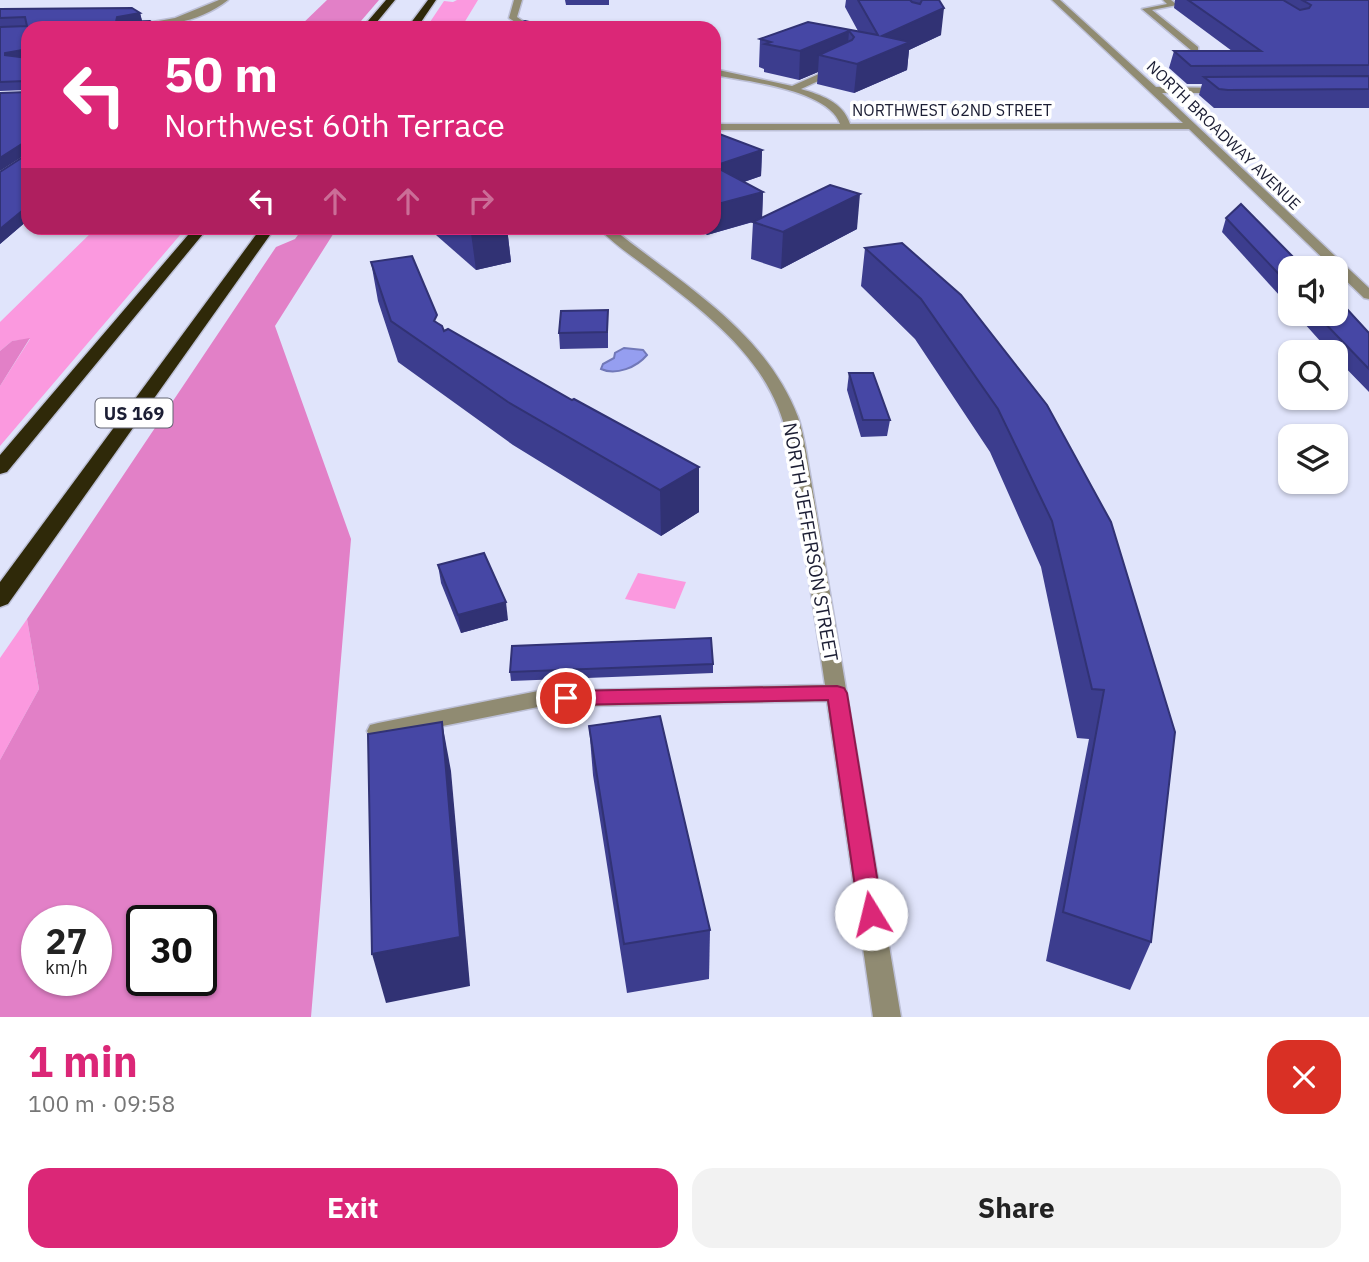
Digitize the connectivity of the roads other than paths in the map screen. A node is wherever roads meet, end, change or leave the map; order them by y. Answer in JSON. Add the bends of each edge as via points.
{"nodes":[{"id":1,"x":224,"y":0,"type":"edge"},
{"id":2,"x":391,"y":0,"type":"edge"},
{"id":3,"x":432,"y":0,"type":"edge"},
{"id":4,"x":518,"y":0,"type":"edge"},
{"id":5,"x":1056,"y":0,"type":"edge"},
{"id":6,"x":1167,"y":0,"type":"edge"},
{"id":7,"x":169,"y":21,"type":"edge"},
{"id":8,"x":373,"y":21,"type":"edge"},
{"id":9,"x":417,"y":21,"type":"edge"},
{"id":10,"x":518,"y":21,"type":"edge"},
{"id":11,"x":1195,"y":50,"type":"edge"},
{"id":12,"x":846,"y":64,"type":"edge"},
{"id":13,"x":721,"y":74,"type":"edge"},
{"id":14,"x":791,"y":90,"type":"junction"},
{"id":15,"x":1157,"y":90,"type":"junction"},
{"id":16,"x":1236,"y":90,"type":"edge"},
{"id":17,"x":846,"y":126,"type":"junction"},
{"id":18,"x":1190,"y":126,"type":"junction"},
{"id":19,"x":721,"y":127,"type":"edge"},
{"id":20,"x":195,"y":235,"type":"edge"},
{"id":21,"x":263,"y":235,"type":"edge"},
{"id":22,"x":613,"y":235,"type":"edge"},
{"id":23,"x":1369,"y":295,"type":"edge"},
{"id":24,"x":0,"y":468,"type":"edge"},
{"id":25,"x":0,"y":599,"type":"edge"},
{"id":26,"x":837,"y":693,"type":"junction"},
{"id":27,"x":378,"y":731,"type":"edge"},
{"id":28,"x":887,"y":1017,"type":"edge"}],
"edges":[{"from":1,"to":7,"type":"street"},
{"from":2,"to":8,"type":"highway"},
{"from":3,"to":9,"type":"highway"},
{"from":4,"to":10,"type":"street","via":[[513,18]]},
{"from":5,"to":15,"type":"street","name":"NORTH BROADWAY AVENUE"},
{"from":6,"to":11,"type":"street","via":[[1173,5],[1146,9]]},
{"from":12,"to":14,"type":"street"},
{"from":13,"to":14,"type":"street"},
{"from":14,"to":17,"type":"street","via":[[831,103],[844,114]]},
{"from":15,"to":16,"type":"street"},
{"from":15,"to":18,"type":"street","name":"NORTH BROADWAY AVENUE"},
{"from":17,"to":18,"type":"street","name":"NORTHWEST 62ND STREET"},
{"from":17,"to":19,"type":"street","name":"NORTHWEST 62ND STREET"},
{"from":18,"to":23,"type":"street","name":"NORTH BROADWAY AVENUE"},
{"from":20,"to":24,"type":"highway","number":"US 169"},
{"from":21,"to":25,"type":"highway","number":"US 169"},
{"from":22,"to":26,"type":"street","name":"NORTH JEFFERSON STREET","via":[[727,324],[771,375],[782,397],[796,438]]},
{"from":26,"to":27,"type":"street","via":[[538,699]]},
{"from":26,"to":28,"type":"street","name":"NORTH JEFFERSON STREET"}]}
